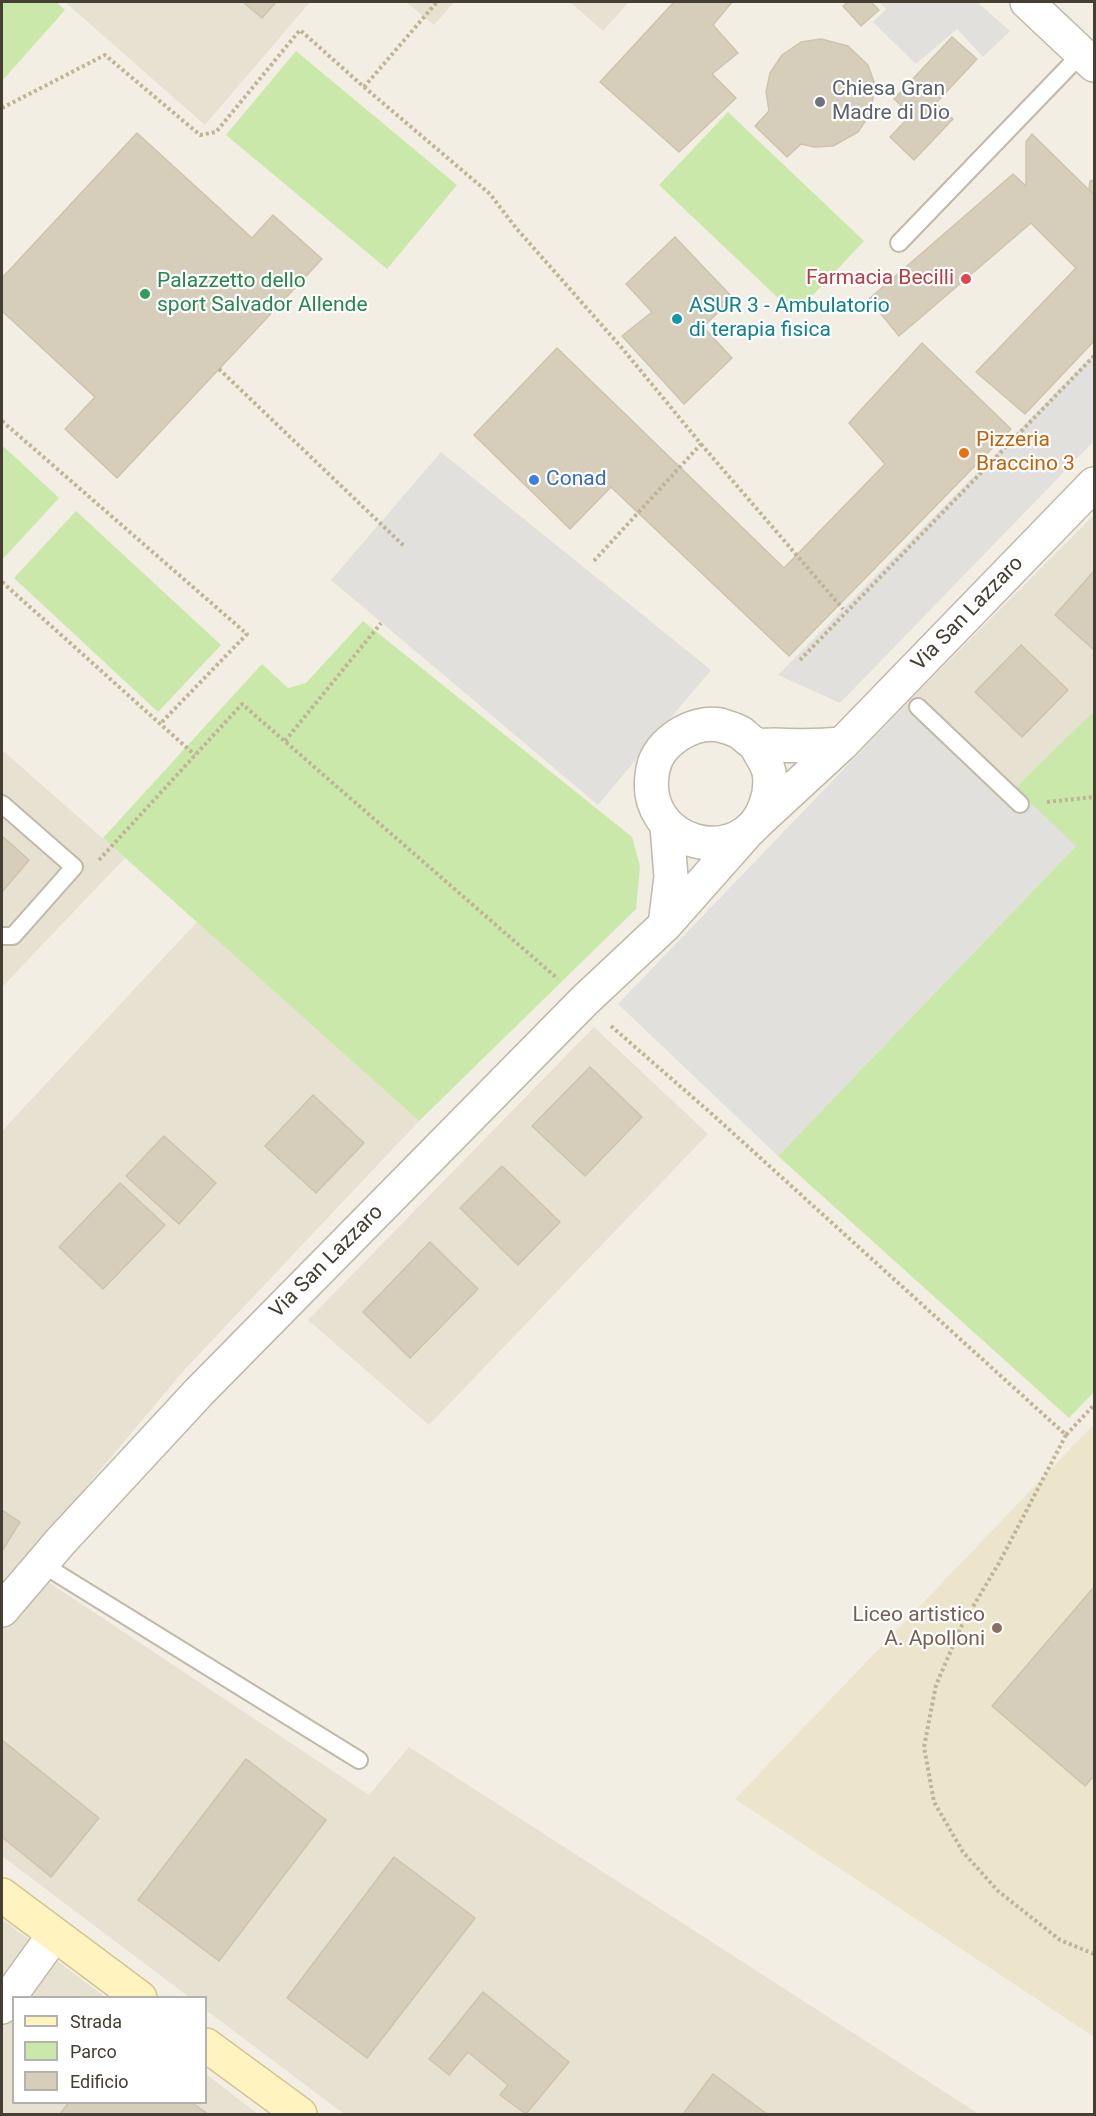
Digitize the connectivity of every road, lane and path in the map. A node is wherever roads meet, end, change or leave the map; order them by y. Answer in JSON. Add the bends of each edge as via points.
{"nodes":[{"id":1,"x":437,"y":2,"type":"edge"},
{"id":2,"x":1027,"y":2,"type":"edge"},
{"id":3,"x":1088,"y":59,"type":"edge"},
{"id":4,"x":364,"y":87,"type":"junction"},
{"id":5,"x":2,"y":108,"type":"edge"},
{"id":6,"x":899,"y":243,"type":"dead end"},
{"id":7,"x":1095,"y":356,"type":"edge"},
{"id":8,"x":219,"y":369,"type":"dead end"},
{"id":9,"x":2,"y":422,"type":"edge"},
{"id":10,"x":701,"y":444,"type":"junction"},
{"id":11,"x":1095,"y":484,"type":"edge"},
{"id":12,"x":405,"y":547,"type":"dead end"},
{"id":13,"x":593,"y":561,"type":"dead end"},
{"id":14,"x":2,"y":582,"type":"edge"},
{"id":15,"x":843,"y":609,"type":"dead end"},
{"id":16,"x":381,"y":622,"type":"dead end"},
{"id":17,"x":800,"y":660,"type":"dead end"},
{"id":18,"x":918,"y":707,"type":"dead end"},
{"id":19,"x":160,"y":724,"type":"junction"},
{"id":20,"x":285,"y":741,"type":"junction"},
{"id":21,"x":755,"y":744,"type":"junction"},
{"id":22,"x":842,"y":744,"type":"junction"},
{"id":23,"x":195,"y":755,"type":"junction"},
{"id":24,"x":1095,"y":797,"type":"edge"},
{"id":25,"x":2,"y":804,"type":"edge"},
{"id":26,"x":1020,"y":804,"type":"joint"},
{"id":27,"x":668,"y":826,"type":"junction"},
{"id":28,"x":750,"y":829,"type":"junction"},
{"id":29,"x":74,"y":867,"type":"junction"},
{"id":30,"x":665,"y":925,"type":"junction"},
{"id":31,"x":2,"y":936,"type":"edge"},
{"id":32,"x":584,"y":1001,"type":"junction"},
{"id":33,"x":610,"y":1025,"type":"dead end"},
{"id":34,"x":1095,"y":1405,"type":"edge"},
{"id":35,"x":1066,"y":1435,"type":"junction"},
{"id":36,"x":44,"y":1564,"type":"junction"},
{"id":37,"x":2,"y":1610,"type":"edge"},
{"id":38,"x":359,"y":1761,"type":"dead end"},
{"id":39,"x":2,"y":1895,"type":"edge"},
{"id":40,"x":54,"y":1935,"type":"junction"},
{"id":41,"x":1095,"y":1954,"type":"edge"},
{"id":42,"x":137,"y":1996,"type":"edge"},
{"id":43,"x":2,"y":2007,"type":"edge"},
{"id":44,"x":207,"y":2046,"type":"edge"},
{"id":45,"x":300,"y":2115,"type":"edge"}],
"edges":[{"from":1,"to":4,"type":"path"},
{"from":2,"to":3,"type":"street"},
{"from":3,"to":6,"type":"lane"},
{"from":4,"to":5,"type":"path","via":[[300,30],[216,132],[200,135],[105,55]]},
{"from":4,"to":10,"type":"path","via":[[490,194]]},
{"from":7,"to":17,"type":"path"},
{"from":8,"to":12,"type":"path"},
{"from":9,"to":19,"type":"path","via":[[247,634]]},
{"from":10,"to":13,"type":"path"},
{"from":10,"to":15,"type":"path"},
{"from":11,"to":22,"type":"street","name":"Via San Lazzaro"},
{"from":14,"to":19,"type":"path"},
{"from":16,"to":20,"type":"path"},
{"from":18,"to":26,"type":"lane"},
{"from":19,"to":23,"type":"path"},
{"from":20,"to":23,"type":"path","via":[[242,704]]},
{"from":20,"to":32,"type":"path"},
{"from":21,"to":22,"type":"street"},
{"from":21,"to":27,"type":"street","via":[[738,731],[705,725],[685,731],[663,749],[653,767],[651,790],[656,810]]},
{"from":21,"to":28,"type":"street","name":"Via San Lazzaro","via":[[769,770],[770,791],[763,814]]},
{"from":22,"to":28,"type":"street","name":"Via San Lazzaro"},
{"from":23,"to":29,"type":"path","via":[[94,865]]},
{"from":24,"to":26,"type":"path"},
{"from":25,"to":29,"type":"lane"},
{"from":27,"to":28,"type":"street","name":"Via San Lazzaro","via":[[684,838],[706,844],[727,842]]},
{"from":27,"to":30,"type":"street","via":[[671,876]]},
{"from":28,"to":30,"type":"street","name":"Via San Lazzaro"},
{"from":29,"to":31,"type":"lane","via":[[13,936]]},
{"from":30,"to":32,"type":"street","name":"Via San Lazzaro"},
{"from":32,"to":36,"type":"street","name":"Via San Lazzaro","via":[[199,1392]]},
{"from":33,"to":35,"type":"path"},
{"from":34,"to":35,"type":"path"},
{"from":35,"to":41,"type":"path","via":[[962,1625],[936,1685],[924,1747],[934,1802],[963,1852],[998,1891],[1060,1940]]},
{"from":36,"to":37,"type":"street","name":"Via San Lazzaro"},
{"from":36,"to":38,"type":"lane"},
{"from":39,"to":40,"type":"street"},
{"from":40,"to":42,"type":"street"},
{"from":40,"to":43,"type":"street"},
{"from":44,"to":45,"type":"street"}]}
